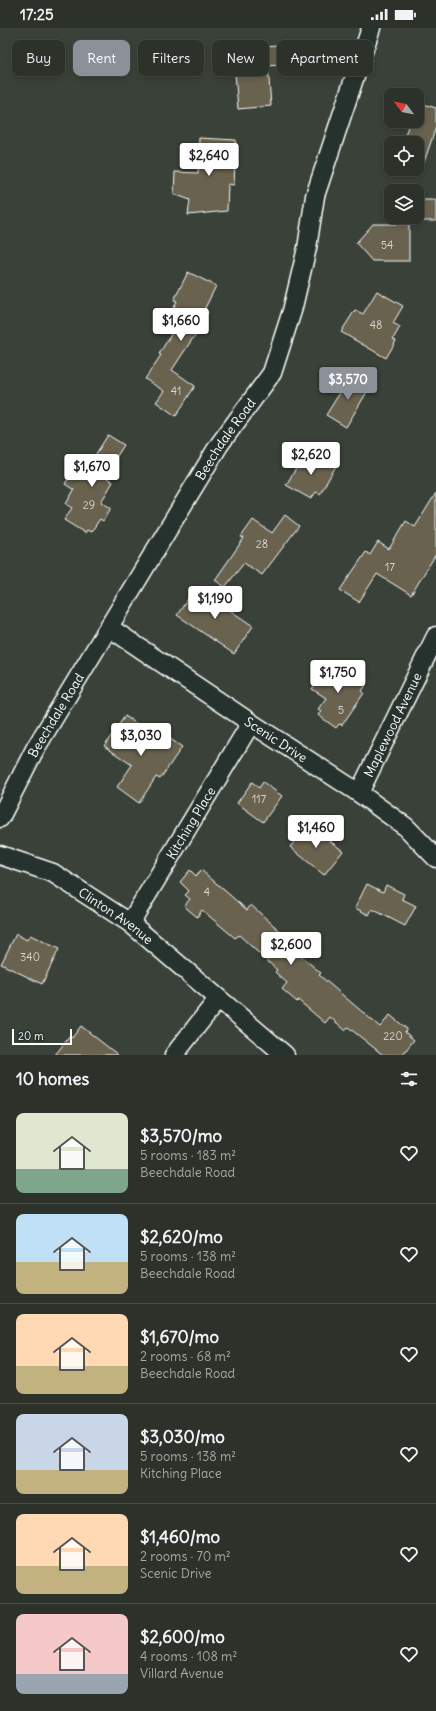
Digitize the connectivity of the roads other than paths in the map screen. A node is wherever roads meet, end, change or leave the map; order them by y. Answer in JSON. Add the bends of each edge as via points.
{"nodes":[{"id":1,"x":371,"y":28,"type":"edge"},
{"id":2,"x":110,"y":628,"type":"junction"},
{"id":3,"x":436,"y":636,"type":"edge"},
{"id":4,"x":251,"y":723,"type":"junction"},
{"id":5,"x":359,"y":793,"type":"junction"},
{"id":6,"x":0,"y":818,"type":"edge"},
{"id":7,"x":0,"y":855,"type":"edge"},
{"id":8,"x":436,"y":858,"type":"edge"},
{"id":9,"x":130,"y":923,"type":"junction"},
{"id":10,"x":218,"y":999,"type":"junction"},
{"id":11,"x":174,"y":1055,"type":"edge"},
{"id":12,"x":285,"y":1055,"type":"edge"}],
"edges":[{"from":1,"to":2,"type":"street","name":"Beechdale Road","via":[[315,196],[307,248],[294,304],[272,373],[219,445]]},
{"from":2,"to":4,"type":"street","name":"Scenic Drive"},
{"from":2,"to":6,"type":"street","name":"Beechdale Road","via":[[35,749]]},
{"from":3,"to":5,"type":"street","name":"Maplewood Avenue"},
{"from":4,"to":5,"type":"street","name":"Scenic Drive"},
{"from":4,"to":9,"type":"street","name":"Kitching Place"},
{"from":5,"to":8,"type":"street","name":"Scenic Drive","via":[[406,827]]},
{"from":7,"to":9,"type":"street","name":"Clinton Avenue","via":[[54,873]]},
{"from":9,"to":10,"type":"street","name":"Clinton Avenue"},
{"from":10,"to":11,"type":"street"},
{"from":10,"to":12,"type":"street","name":"Clinton Avenue"}]}
